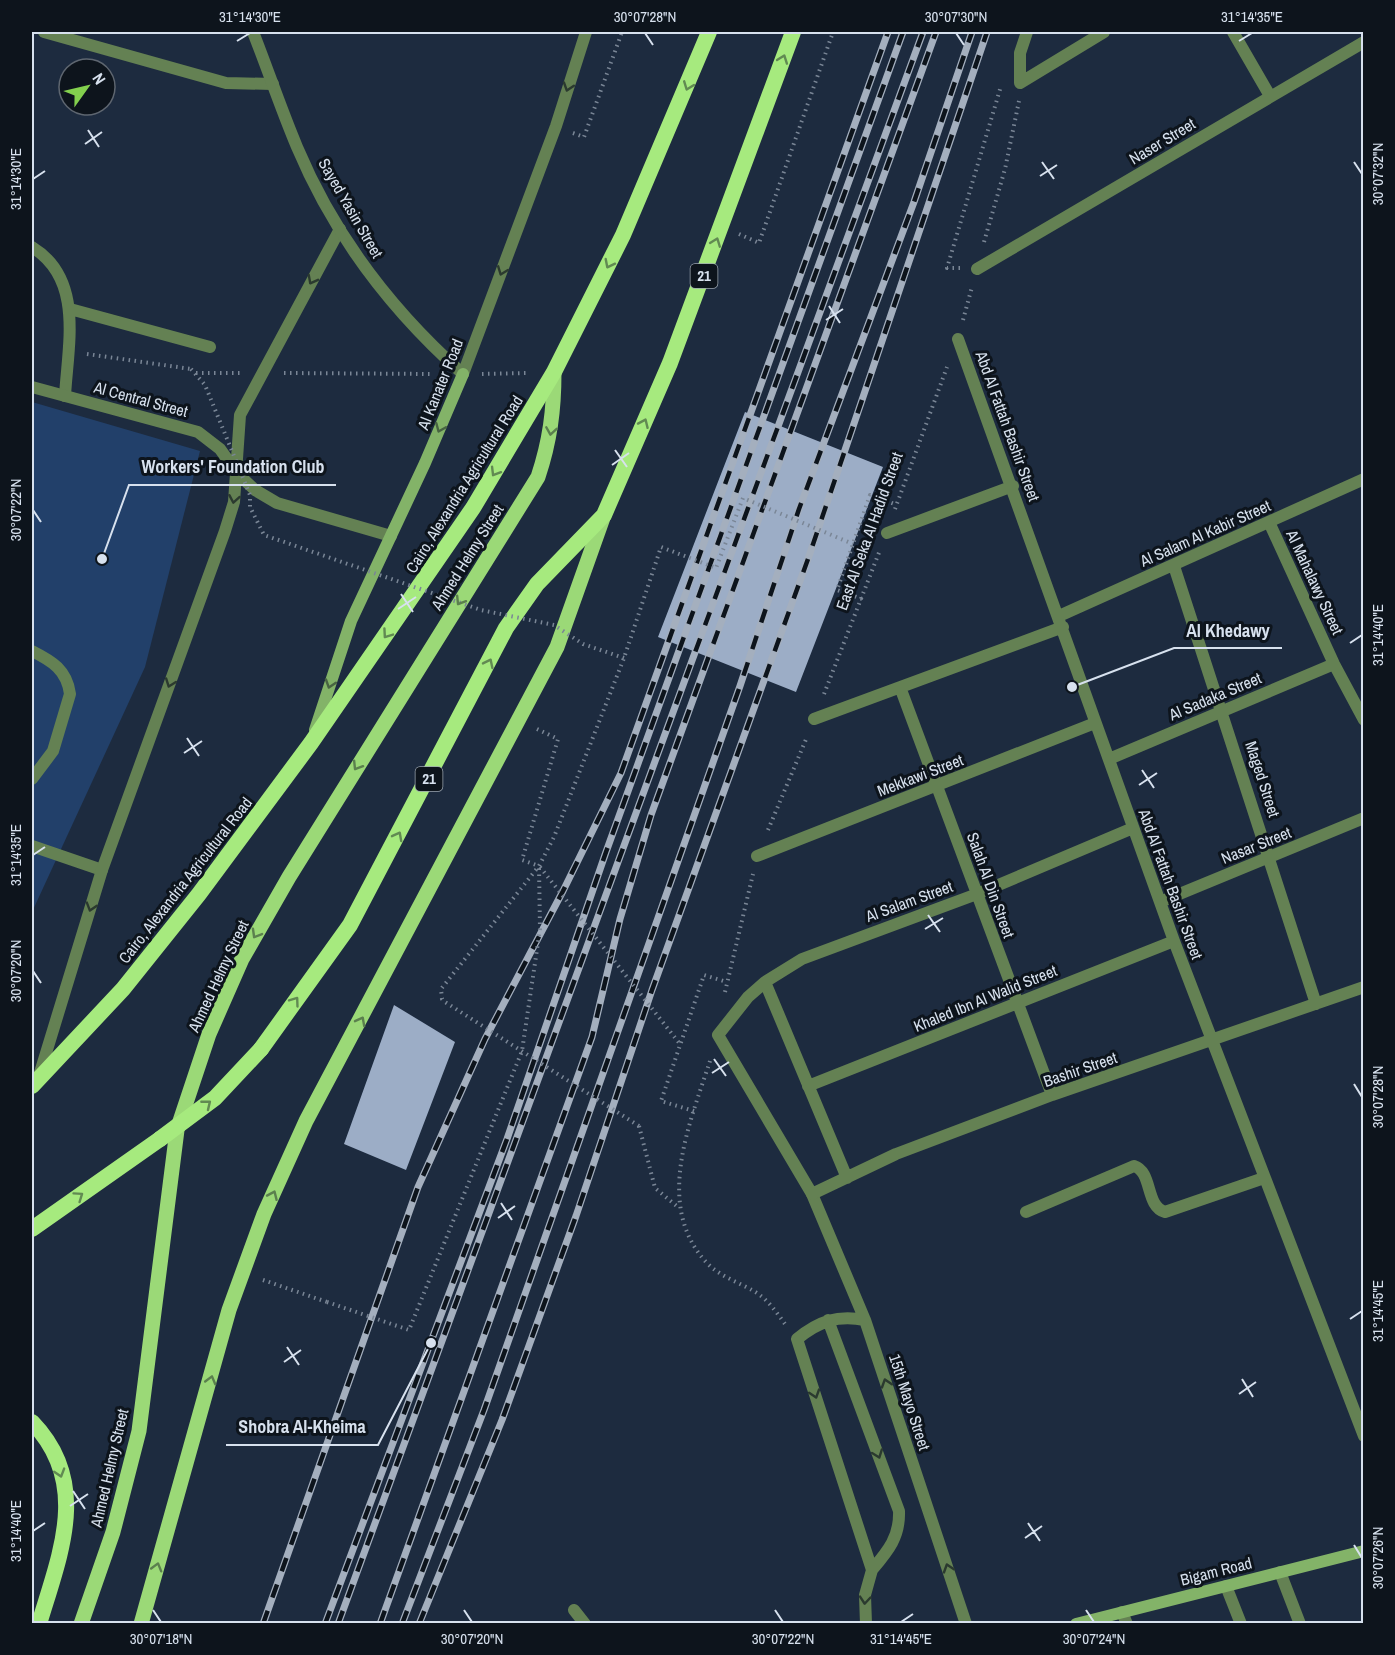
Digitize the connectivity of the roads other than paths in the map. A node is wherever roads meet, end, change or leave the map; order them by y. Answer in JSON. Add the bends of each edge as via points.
{"nodes":[{"id":1,"x":44,"y":32,"type":"edge"},
{"id":2,"x":253,"y":32,"type":"edge"},
{"id":3,"x":586,"y":32,"type":"edge"},
{"id":4,"x":709,"y":32,"type":"edge"},
{"id":5,"x":793,"y":32,"type":"edge"},
{"id":6,"x":1027,"y":32,"type":"edge"},
{"id":7,"x":1104,"y":32,"type":"edge"},
{"id":8,"x":1233,"y":32,"type":"edge"},
{"id":9,"x":1364,"y":42,"type":"edge"},
{"id":10,"x":273,"y":84,"type":"junction"},
{"id":11,"x":1270,"y":96,"type":"junction"},
{"id":12,"x":340,"y":229,"type":"junction"},
{"id":13,"x":32,"y":247,"type":"edge"},
{"id":14,"x":977,"y":269,"type":"road end"},
{"id":15,"x":70,"y":309,"type":"junction"},
{"id":16,"x":958,"y":339,"type":"road end"},
{"id":17,"x":210,"y":347,"type":"dead end"},
{"id":18,"x":554,"y":372,"type":"junction"},
{"id":19,"x":462,"y":374,"type":"junction"},
{"id":20,"x":32,"y":387,"type":"edge"},
{"id":21,"x":65,"y":396,"type":"junction"},
{"id":22,"x":237,"y":473,"type":"junction"},
{"id":23,"x":1364,"y":479,"type":"edge"},
{"id":24,"x":1013,"y":486,"type":"junction"},
{"id":25,"x":603,"y":515,"type":"junction"},
{"id":26,"x":1269,"y":522,"type":"junction"},
{"id":27,"x":886,"y":533,"type":"road end"},
{"id":28,"x":391,"y":536,"type":"junction"},
{"id":29,"x":1174,"y":566,"type":"junction"},
{"id":30,"x":1061,"y":622,"type":"junction"},
{"id":31,"x":32,"y":651,"type":"edge"},
{"id":32,"x":1334,"y":664,"type":"junction"},
{"id":33,"x":900,"y":687,"type":"junction"},
{"id":34,"x":1223,"y":711,"type":"junction"},
{"id":35,"x":814,"y":719,"type":"road end"},
{"id":36,"x":1364,"y":720,"type":"edge"},
{"id":37,"x":1095,"y":723,"type":"junction"},
{"id":38,"x":311,"y":743,"type":"junction"},
{"id":39,"x":1109,"y":759,"type":"junction"},
{"id":40,"x":32,"y":778,"type":"edge"},
{"id":41,"x":937,"y":786,"type":"junction"},
{"id":42,"x":1364,"y":818,"type":"edge"},
{"id":43,"x":1133,"y":828,"type":"junction"},
{"id":44,"x":32,"y":846,"type":"edge"},
{"id":45,"x":757,"y":856,"type":"road end"},
{"id":46,"x":1270,"y":856,"type":"junction"},
{"id":47,"x":102,"y":870,"type":"junction"},
{"id":48,"x":977,"y":894,"type":"junction"},
{"id":49,"x":1160,"y":902,"type":"junction"},
{"id":50,"x":1174,"y":941,"type":"junction"},
{"id":51,"x":765,"y":982,"type":"junction"},
{"id":52,"x":1364,"y":987,"type":"edge"},
{"id":53,"x":1017,"y":1002,"type":"junction"},
{"id":54,"x":1316,"y":1004,"type":"junction"},
{"id":55,"x":718,"y":1035,"type":"joint"},
{"id":56,"x":1212,"y":1042,"type":"junction"},
{"id":57,"x":35,"y":1082,"type":"edge"},
{"id":58,"x":808,"y":1086,"type":"junction"},
{"id":59,"x":1052,"y":1095,"type":"junction"},
{"id":60,"x":847,"y":1178,"type":"junction"},
{"id":61,"x":1264,"y":1178,"type":"junction"},
{"id":62,"x":812,"y":1194,"type":"junction"},
{"id":63,"x":1026,"y":1212,"type":"dead end"},
{"id":64,"x":32,"y":1229,"type":"edge"},
{"id":65,"x":828,"y":1320,"type":"junction"},
{"id":66,"x":865,"y":1320,"type":"junction"},
{"id":67,"x":33,"y":1428,"type":"edge"},
{"id":68,"x":1364,"y":1436,"type":"edge"},
{"id":69,"x":1364,"y":1551,"type":"edge"},
{"id":70,"x":872,"y":1570,"type":"junction"},
{"id":71,"x":1280,"y":1572,"type":"junction"},
{"id":72,"x":1226,"y":1586,"type":"junction"},
{"id":73,"x":574,"y":1610,"type":"dead end"},
{"id":74,"x":1124,"y":1618,"type":"edge"},
{"id":75,"x":39,"y":1623,"type":"edge"},
{"id":76,"x":81,"y":1623,"type":"edge"},
{"id":77,"x":141,"y":1623,"type":"edge"},
{"id":78,"x":585,"y":1623,"type":"edge"},
{"id":79,"x":866,"y":1623,"type":"edge"},
{"id":80,"x":966,"y":1623,"type":"edge"},
{"id":81,"x":1076,"y":1623,"type":"edge"},
{"id":82,"x":1241,"y":1623,"type":"edge"},
{"id":83,"x":1300,"y":1623,"type":"edge"}],
"edges":[{"from":1,"to":10,"type":"street","via":[[214,80]]},
{"from":2,"to":10,"type":"street","name":"Sayed Yasin Street"},
{"from":3,"to":19,"type":"street","name":"Al Kanater Road","one_way":true,"via":[[556,126]]},
{"from":4,"to":18,"type":"highway","name":"Cairo, Alexandria Agricultural Road","one_way":true,"via":[[623,235]]},
{"from":25,"to":5,"type":"highway","number":"21","one_way":true,"via":[[670,363]]},
{"from":6,"to":7,"type":"street","via":[[1020,53],[1020,83]]},
{"from":8,"to":11,"type":"street"},
{"from":9,"to":11,"type":"street","name":"Naser Street"},
{"from":10,"to":12,"type":"street","name":"Sayed Yasin Street","via":[[298,149]]},
{"from":11,"to":14,"type":"street","name":"Naser Street"},
{"from":12,"to":19,"type":"street","name":"Sayed Yasin Street","via":[[377,285],[407,321]]},
{"from":12,"to":22,"type":"street","one_way":true,"via":[[240,415]]},
{"from":13,"to":15,"type":"street","via":[[46,256],[63,281]]},
{"from":15,"to":17,"type":"street"},
{"from":15,"to":21,"type":"street"},
{"from":16,"to":24,"type":"street","name":"Abd Al Fattah Bashir Street"},
{"from":18,"to":38,"type":"highway","name":"Cairo, Alexandria Agricultural Road","one_way":true,"via":[[473,508]]},
{"from":18,"to":76,"type":"main road","name":"Ahmed Helmy Street","one_way":true,"via":[[553,422],[538,477],[289,877],[242,959],[209,1034],[177,1130],[139,1431],[113,1532]]},
{"from":19,"to":28,"type":"main road","name":"Al Kanater Road","one_way":true},
{"from":20,"to":21,"type":"street","name":"Al Central Street"},
{"from":21,"to":22,"type":"street","name":"Al Central Street","via":[[198,432],[220,449]]},
{"from":22,"to":28,"type":"street","name":"Al Central Street","via":[[277,503]]},
{"from":22,"to":47,"type":"street","one_way":true,"via":[[225,531]]},
{"from":23,"to":26,"type":"street","name":"Al Salam Al Kabir Street"},
{"from":24,"to":27,"type":"street"},
{"from":24,"to":30,"type":"street","name":"Abd Al Fattah Bashir Street"},
{"from":64,"to":25,"type":"highway","number":"21","one_way":true,"bridge":true,"via":[[215,1098],[261,1049],[350,925],[506,628],[537,584]]},
{"from":77,"to":25,"type":"main road","one_way":true,"via":[[229,1310],[264,1214],[306,1121],[557,647]]},
{"from":26,"to":29,"type":"street","name":"Al Salam Al Kabir Street"},
{"from":26,"to":32,"type":"street","name":"Al Mahalawy Street"},
{"from":28,"to":38,"type":"main road","name":"Al Kanater Road","one_way":true,"via":[[351,621]]},
{"from":29,"to":30,"type":"street","name":"Al Salam Al Kabir Street"},
{"from":29,"to":34,"type":"street","name":"Maged Street"},
{"from":30,"to":33,"type":"street","name":"Al Salam Al Kabir Street"},
{"from":30,"to":37,"type":"street","name":"Abd Al Fattah Bashir Street"},
{"from":31,"to":40,"type":"street","via":[[60,669],[70,694],[53,752]]},
{"from":32,"to":34,"type":"street","name":"Al Sadaka Street"},
{"from":32,"to":36,"type":"street","name":"Al Mahalawy Street"},
{"from":33,"to":35,"type":"street","name":"Al Salam Al Kabir Street"},
{"from":33,"to":41,"type":"street","name":"Salah Al Din Street"},
{"from":34,"to":39,"type":"street","name":"Al Sadaka Street"},
{"from":34,"to":46,"type":"street","name":"Maged Street"},
{"from":37,"to":39,"type":"street","name":"Abd Al Fattah Bashir Street"},
{"from":37,"to":41,"type":"street","name":"Mekkawi Street"},
{"from":38,"to":57,"type":"highway","name":"Cairo, Alexandria Agricultural Road","via":[[123,989]]},
{"from":39,"to":43,"type":"street","name":"Abd Al Fattah Bashir Street"},
{"from":41,"to":45,"type":"street","name":"Mekkawi Street"},
{"from":41,"to":48,"type":"street","name":"Salah Al Din Street"},
{"from":42,"to":46,"type":"street","name":"Nasar Street"},
{"from":43,"to":48,"type":"street","name":"Al Salam Street"},
{"from":43,"to":49,"type":"street","name":"Abd Al Fattah Bashir Street"},
{"from":44,"to":47,"type":"street"},
{"from":46,"to":49,"type":"street","name":"Nasar Street"},
{"from":46,"to":54,"type":"street","name":"Maged Street"},
{"from":47,"to":57,"type":"street","one_way":true},
{"from":48,"to":51,"type":"street","name":"Al Salam Street","via":[[812,955]]},
{"from":48,"to":53,"type":"street","name":"Salah Al Din Street"},
{"from":49,"to":50,"type":"street","name":"Abd Al Fattah Bashir Street"},
{"from":50,"to":53,"type":"street","name":"Khaled Ibn Al Walid Street"},
{"from":50,"to":56,"type":"street","name":"Abd Al Fattah Bashir Street"},
{"from":51,"to":55,"type":"street","name":"Al Salam Street"},
{"from":51,"to":58,"type":"street"},
{"from":52,"to":54,"type":"street","name":"Bashir Street"},
{"from":53,"to":58,"type":"street","name":"Khaled Ibn Al Walid Street"},
{"from":53,"to":59,"type":"street","name":"Salah Al Din Street"},
{"from":54,"to":56,"type":"street","name":"Bashir Street"},
{"from":55,"to":62,"type":"street","name":"15th Mayo Street"},
{"from":56,"to":59,"type":"street","name":"Bashir Street"},
{"from":56,"to":61,"type":"street","name":"Abd Al Fattah Bashir Street"},
{"from":58,"to":60,"type":"street"},
{"from":59,"to":60,"type":"street","name":"Bashir Street","via":[[896,1154]]},
{"from":60,"to":62,"type":"street","name":"Bashir Street"},
{"from":61,"to":63,"type":"street","via":[[1165,1212],[1156,1206],[1142,1172],[1134,1166]]},
{"from":61,"to":68,"type":"street","name":"Abd Al Fattah Bashir Street"},
{"from":62,"to":66,"type":"street","name":"15th Mayo Street"},
{"from":65,"to":66,"type":"street"},
{"from":65,"to":70,"type":"street","one_way":true,"via":[[899,1511],[894,1542]]},
{"from":65,"to":70,"type":"street","one_way":true,"via":[[796,1339]]},
{"from":80,"to":66,"type":"street","name":"15th Mayo Street","one_way":true},
{"from":67,"to":75,"type":"highway","one_way":true,"via":[[57,1461],[68,1498],[66,1535]]},
{"from":69,"to":71,"type":"main road","name":"Bigam Road"},
{"from":70,"to":79,"type":"street","one_way":true,"via":[[865,1595]]},
{"from":71,"to":72,"type":"main road","name":"Bigam Road"},
{"from":71,"to":83,"type":"street"},
{"from":72,"to":74,"type":"main road","name":"Bigam Road"},
{"from":72,"to":82,"type":"street"},
{"from":73,"to":78,"type":"street"},
{"from":74,"to":81,"type":"main road","name":"Bigam Road"}]}
